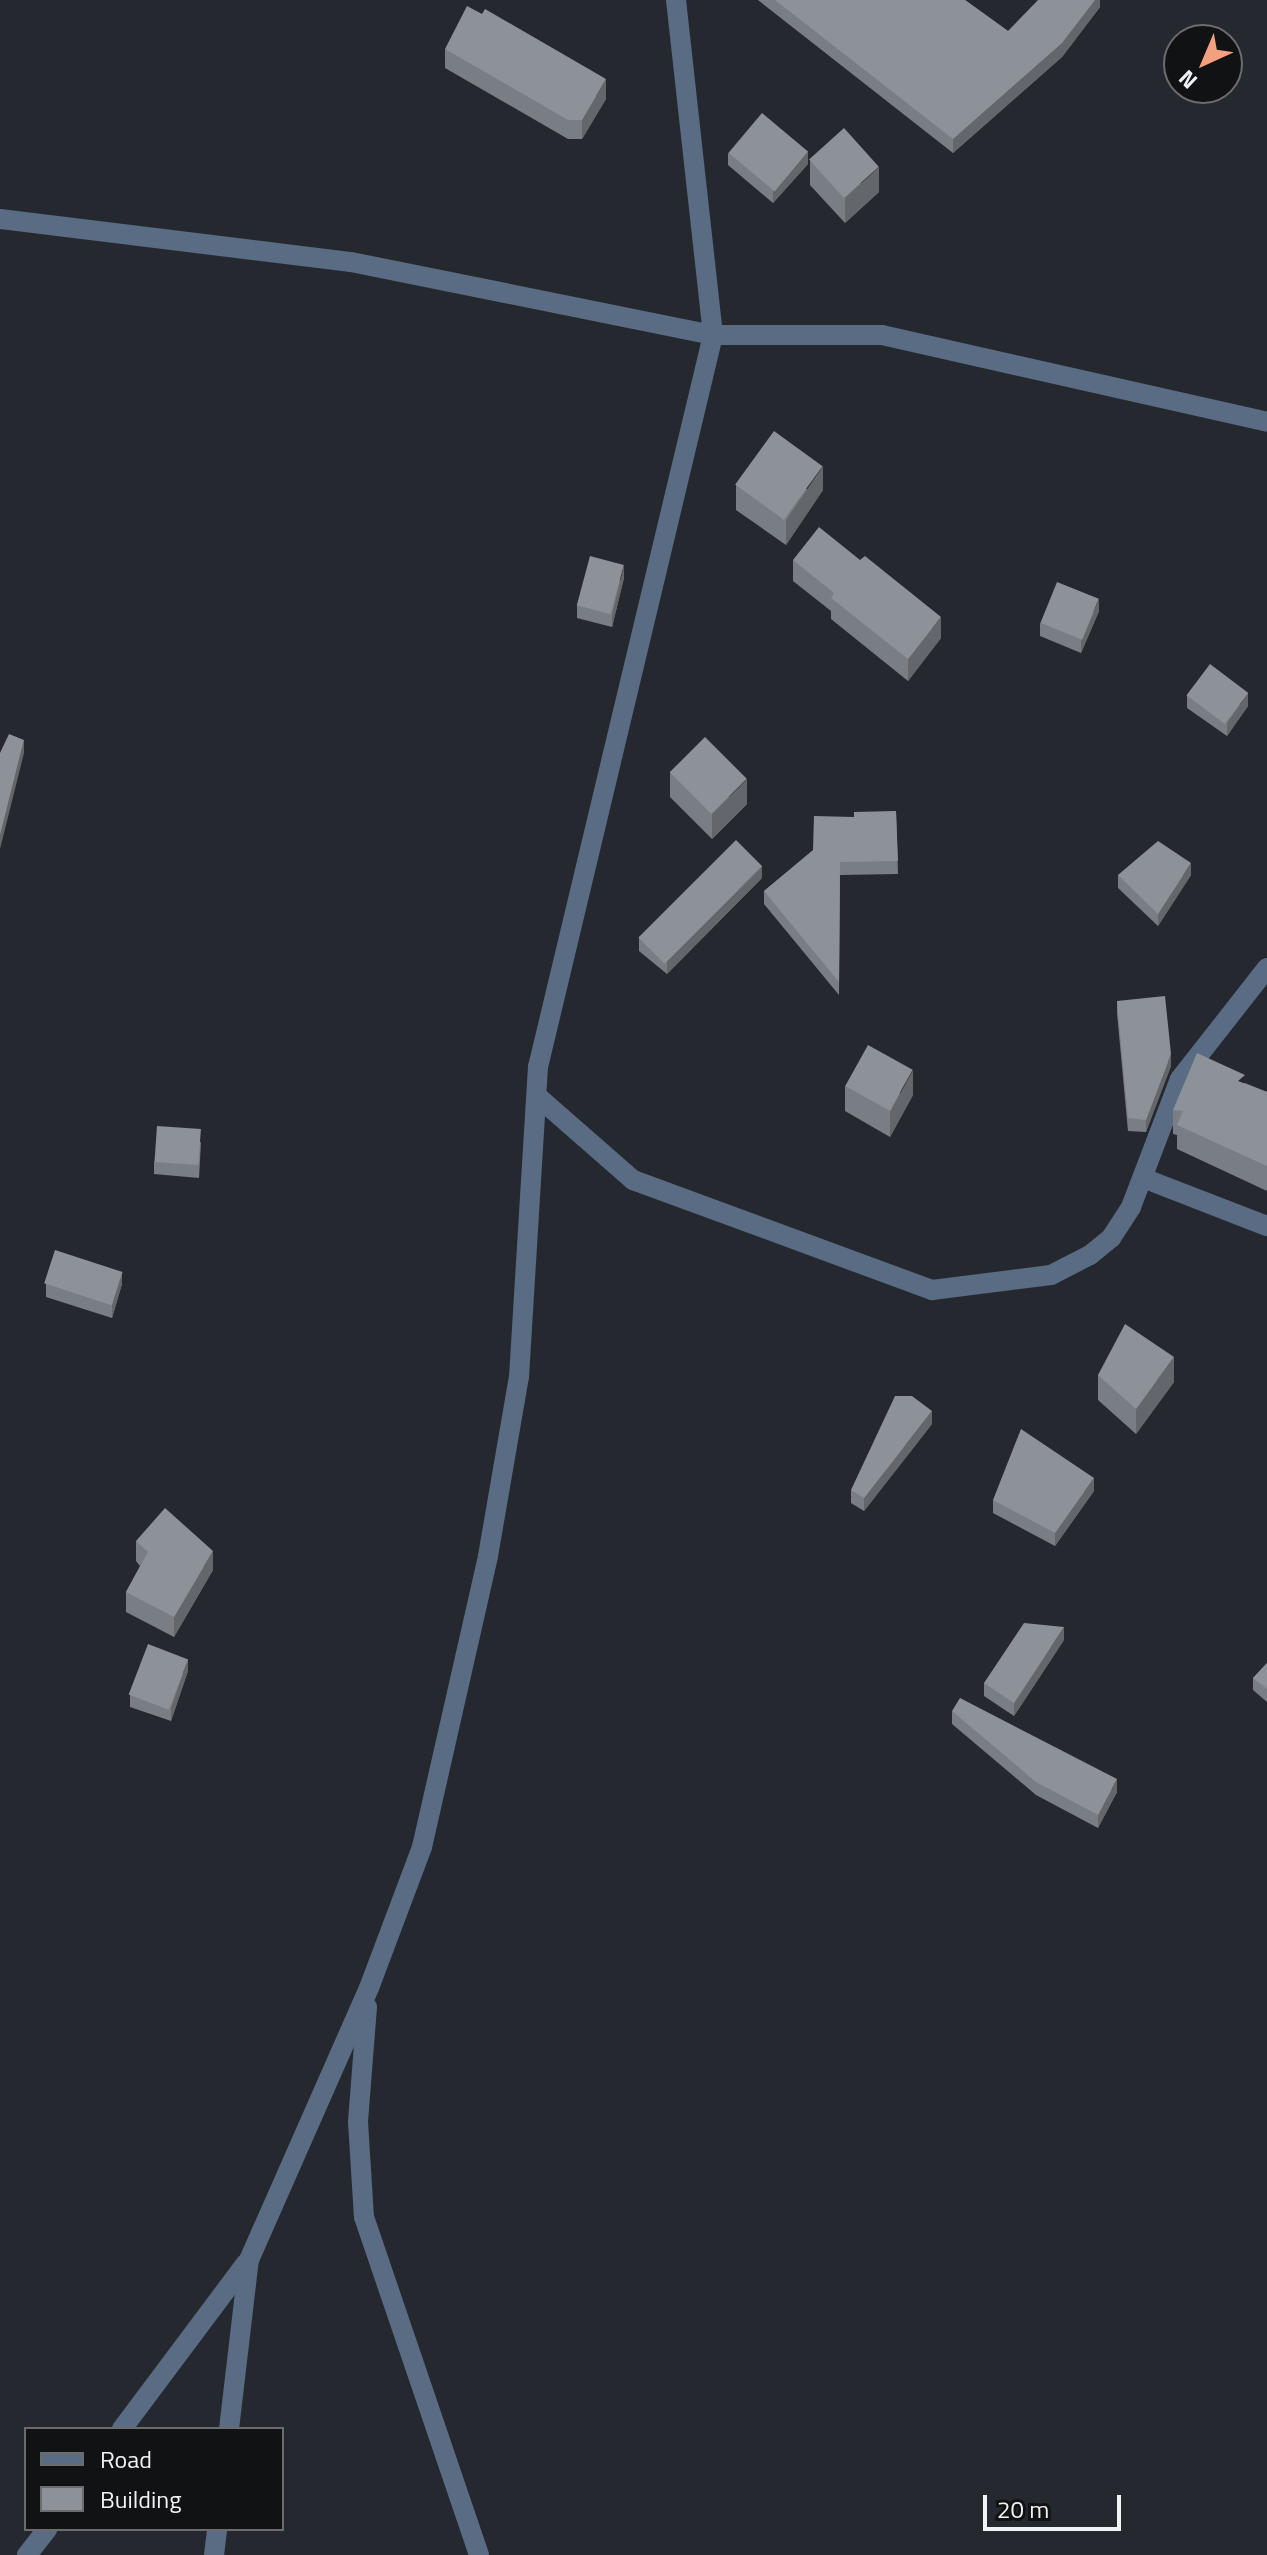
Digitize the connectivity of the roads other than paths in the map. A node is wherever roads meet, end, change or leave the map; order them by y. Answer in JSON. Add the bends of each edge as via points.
{"nodes":[{"id":1,"x":676,"y":0,"type":"edge"},
{"id":2,"x":0,"y":219,"type":"edge"},
{"id":3,"x":713,"y":335,"type":"junction"},
{"id":4,"x":1267,"y":422,"type":"edge"},
{"id":5,"x":1267,"y":968,"type":"edge"},
{"id":6,"x":537,"y":1096,"type":"junction"},
{"id":7,"x":1143,"y":1178,"type":"junction"},
{"id":8,"x":1267,"y":1226,"type":"edge"},
{"id":9,"x":369,"y":1988,"type":"junction"},
{"id":10,"x":249,"y":2260,"type":"junction"},
{"id":11,"x":124,"y":2427,"type":"edge"},
{"id":12,"x":229,"y":2427,"type":"edge"},
{"id":13,"x":45,"y":2531,"type":"edge"},
{"id":14,"x":217,"y":2531,"type":"edge"},
{"id":15,"x":27,"y":2555,"type":"edge"},
{"id":16,"x":214,"y":2555,"type":"edge"},
{"id":17,"x":479,"y":2555,"type":"edge"}],
"edges":[{"from":1,"to":3,"type":"street"},
{"from":2,"to":3,"type":"street","via":[[351,262]]},
{"from":3,"to":4,"type":"street","via":[[882,335]]},
{"from":3,"to":6,"type":"street","via":[[547,1015]]},
{"from":5,"to":7,"type":"street","via":[[1180,1079]]},
{"from":6,"to":7,"type":"street","via":[[633,1180],[932,1290],[1051,1275],[1090,1255],[1111,1238]]},
{"from":6,"to":9,"type":"street","via":[[519,1377],[488,1556],[422,1847]]},
{"from":7,"to":8,"type":"street"},
{"from":9,"to":10,"type":"street"},
{"from":9,"to":17,"type":"street","via":[[358,2122],[364,2217]]},
{"from":10,"to":11,"type":"street"},
{"from":10,"to":12,"type":"street"},
{"from":13,"to":15,"type":"street"},
{"from":14,"to":16,"type":"street"}]}
